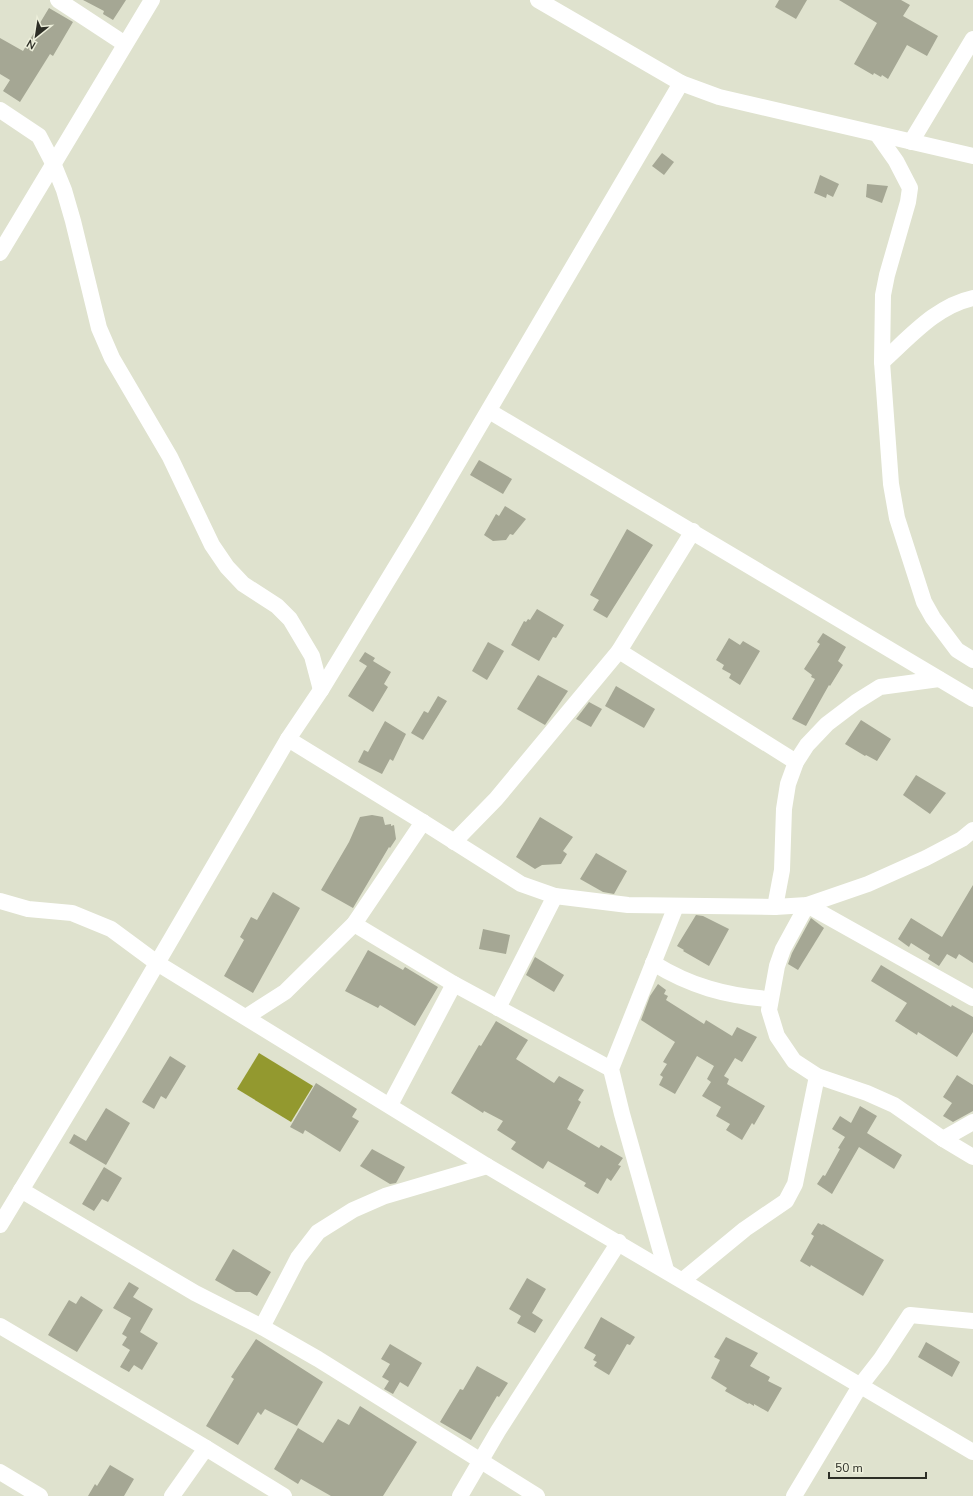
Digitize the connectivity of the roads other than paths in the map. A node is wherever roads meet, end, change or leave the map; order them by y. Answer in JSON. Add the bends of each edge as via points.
{"nodes":[{"id":1,"x":58,"y":0,"type":"edge"},
{"id":2,"x":152,"y":0,"type":"edge"},
{"id":3,"x":538,"y":0,"type":"edge"},
{"id":4,"x":973,"y":39,"type":"edge"},
{"id":5,"x":125,"y":44,"type":"junction"},
{"id":6,"x":681,"y":83,"type":"junction"},
{"id":7,"x":0,"y":110,"type":"edge"},
{"id":8,"x":877,"y":134,"type":"junction"},
{"id":9,"x":911,"y":142,"type":"junction"},
{"id":10,"x":973,"y":156,"type":"edge"},
{"id":11,"x":53,"y":163,"type":"junction"},
{"id":12,"x":0,"y":253,"type":"edge"},
{"id":13,"x":973,"y":298,"type":"edge"},
{"id":14,"x":882,"y":362,"type":"junction"},
{"id":15,"x":489,"y":411,"type":"junction"},
{"id":16,"x":692,"y":531,"type":"junction"},
{"id":17,"x":619,"y":651,"type":"junction"},
{"id":18,"x":973,"y":660,"type":"edge"},
{"id":19,"x":939,"y":679,"type":"junction"},
{"id":20,"x":321,"y":690,"type":"junction"},
{"id":21,"x":973,"y":699,"type":"edge"},
{"id":22,"x":288,"y":739,"type":"junction"},
{"id":23,"x":796,"y":762,"type":"junction"},
{"id":24,"x":423,"y":822,"type":"junction"},
{"id":25,"x":973,"y":830,"type":"edge"},
{"id":26,"x":454,"y":842,"type":"junction"},
{"id":27,"x":554,"y":896,"type":"junction"},
{"id":28,"x":0,"y":901,"type":"edge"},
{"id":29,"x":807,"y":905,"type":"junction"},
{"id":30,"x":676,"y":906,"type":"junction"},
{"id":31,"x":775,"y":907,"type":"junction"},
{"id":32,"x":354,"y":924,"type":"junction"},
{"id":33,"x":157,"y":963,"type":"junction"},
{"id":34,"x":653,"y":963,"type":"junction"},
{"id":35,"x":454,"y":984,"type":"junction"},
{"id":36,"x":973,"y":998,"type":"edge"},
{"id":37,"x":769,"y":999,"type":"junction"},
{"id":38,"x":498,"y":1008,"type":"junction"},
{"id":39,"x":246,"y":1017,"type":"junction"},
{"id":40,"x":611,"y":1069,"type":"junction"},
{"id":41,"x":817,"y":1076,"type":"junction"},
{"id":42,"x":390,"y":1105,"type":"junction"},
{"id":43,"x":973,"y":1122,"type":"edge"},
{"id":44,"x":943,"y":1139,"type":"junction"},
{"id":45,"x":973,"y":1157,"type":"edge"},
{"id":46,"x":487,"y":1166,"type":"junction"},
{"id":47,"x":21,"y":1190,"type":"junction"},
{"id":48,"x":0,"y":1225,"type":"edge"},
{"id":49,"x":619,"y":1242,"type":"junction"},
{"id":50,"x":666,"y":1270,"type":"junction"},
{"id":51,"x":683,"y":1280,"type":"junction"},
{"id":52,"x":973,"y":1321,"type":"edge"},
{"id":53,"x":0,"y":1326,"type":"edge"},
{"id":54,"x":262,"y":1327,"type":"junction"},
{"id":55,"x":860,"y":1386,"type":"junction"},
{"id":56,"x":206,"y":1448,"type":"junction"},
{"id":57,"x":973,"y":1452,"type":"edge"},
{"id":58,"x":481,"y":1461,"type":"junction"},
{"id":59,"x":0,"y":1472,"type":"edge"},
{"id":60,"x":40,"y":1496,"type":"edge"},
{"id":61,"x":172,"y":1496,"type":"edge"},
{"id":62,"x":284,"y":1496,"type":"edge"},
{"id":63,"x":460,"y":1496,"type":"edge"},
{"id":64,"x":537,"y":1496,"type":"edge"},
{"id":65,"x":794,"y":1496,"type":"edge"}],
"edges":[{"from":1,"to":5,"type":"street"},
{"from":2,"to":5,"type":"street"},
{"from":3,"to":6,"type":"street"},
{"from":4,"to":9,"type":"street"},
{"from":5,"to":11,"type":"street"},
{"from":6,"to":8,"type":"street","via":[[719,97]]},
{"from":6,"to":15,"type":"street"},
{"from":7,"to":11,"type":"street","via":[[38,136]]},
{"from":8,"to":9,"type":"street"},
{"from":8,"to":14,"type":"street","via":[[896,161],[910,188],[883,295]]},
{"from":9,"to":10,"type":"street"},
{"from":11,"to":12,"type":"street"},
{"from":11,"to":20,"type":"street","via":[[70,209],[99,328],[112,358],[170,457],[212,545],[243,584],[277,606],[290,619],[312,656]]},
{"from":13,"to":14,"type":"street","via":[[943,309]]},
{"from":14,"to":18,"type":"street","via":[[891,484],[897,518],[924,602],[943,634],[958,650]]},
{"from":15,"to":16,"type":"street"},
{"from":15,"to":20,"type":"street"},
{"from":16,"to":17,"type":"street"},
{"from":16,"to":19,"type":"street"},
{"from":17,"to":23,"type":"street"},
{"from":17,"to":26,"type":"street","via":[[496,799]]},
{"from":19,"to":21,"type":"street"},
{"from":19,"to":23,"type":"street","via":[[880,687],[828,724],[807,745]]},
{"from":20,"to":22,"type":"street"},
{"from":22,"to":24,"type":"street"},
{"from":22,"to":33,"type":"street"},
{"from":23,"to":31,"type":"street","via":[[788,784],[784,809],[782,870]]},
{"from":24,"to":26,"type":"street"},
{"from":24,"to":32,"type":"street"},
{"from":25,"to":29,"type":"street","via":[[962,839],[926,858],[868,884]]},
{"from":26,"to":27,"type":"street","via":[[521,884]]},
{"from":27,"to":30,"type":"street","via":[[628,905]]},
{"from":27,"to":38,"type":"street"},
{"from":28,"to":33,"type":"street","via":[[28,909],[72,913],[111,929]]},
{"from":29,"to":31,"type":"street"},
{"from":29,"to":36,"type":"street"},
{"from":29,"to":37,"type":"street","via":[[783,949]]},
{"from":30,"to":31,"type":"street"},
{"from":30,"to":34,"type":"street"},
{"from":32,"to":35,"type":"street"},
{"from":32,"to":39,"type":"street","via":[[285,992]]},
{"from":33,"to":39,"type":"street"},
{"from":33,"to":47,"type":"street"},
{"from":34,"to":37,"type":"street","via":[[708,990]]},
{"from":34,"to":40,"type":"street"},
{"from":35,"to":38,"type":"street"},
{"from":35,"to":42,"type":"street"},
{"from":37,"to":41,"type":"street","via":[[769,1010],[777,1036],[794,1060]]},
{"from":38,"to":40,"type":"street"},
{"from":39,"to":42,"type":"street"},
{"from":40,"to":50,"type":"street"},
{"from":41,"to":44,"type":"street","via":[[894,1105]]},
{"from":41,"to":51,"type":"street","via":[[795,1184],[786,1201],[745,1229]]},
{"from":42,"to":46,"type":"street"},
{"from":43,"to":44,"type":"street"},
{"from":44,"to":45,"type":"street"},
{"from":46,"to":49,"type":"street"},
{"from":46,"to":54,"type":"street","via":[[385,1196],[354,1210],[318,1232],[298,1258]]},
{"from":47,"to":48,"type":"street"},
{"from":47,"to":54,"type":"street","via":[[195,1293]]},
{"from":49,"to":50,"type":"street"},
{"from":49,"to":58,"type":"street"},
{"from":50,"to":51,"type":"street"},
{"from":51,"to":55,"type":"street"},
{"from":52,"to":55,"type":"street","via":[[910,1315],[881,1360]]},
{"from":53,"to":56,"type":"street"},
{"from":54,"to":58,"type":"street"},
{"from":55,"to":57,"type":"street"},
{"from":55,"to":65,"type":"street"},
{"from":56,"to":61,"type":"street"},
{"from":56,"to":62,"type":"street"},
{"from":58,"to":63,"type":"street"},
{"from":58,"to":64,"type":"street"},
{"from":59,"to":60,"type":"street"}]}
